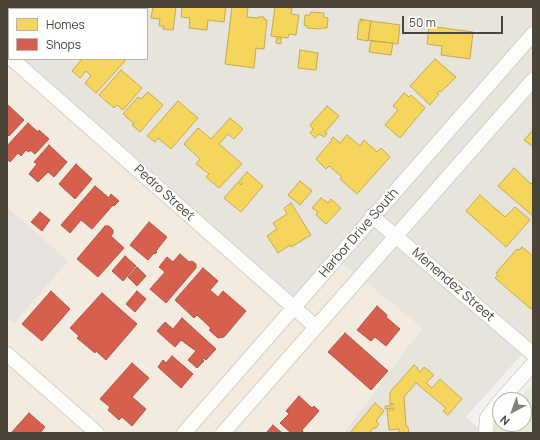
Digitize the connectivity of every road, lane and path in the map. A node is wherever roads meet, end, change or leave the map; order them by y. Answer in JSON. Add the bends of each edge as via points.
{"nodes":[{"id":1,"x":533,"y":34,"type":"edge"},
{"id":2,"x":13,"y":60,"type":"edge"},
{"id":3,"x":533,"y":80,"type":"edge"},
{"id":4,"x":372,"y":216,"type":"junction"},
{"id":5,"x":396,"y":236,"type":"junction"},
{"id":6,"x":294,"y":308,"type":"junction"},
{"id":7,"x":316,"y":327,"type":"junction"},
{"id":8,"x":7,"y":354,"type":"edge"},
{"id":9,"x":533,"y":354,"type":"edge"},
{"id":10,"x":533,"y":364,"type":"edge"},
{"id":11,"x":509,"y":392,"type":"edge"},
{"id":12,"x":492,"y":412,"type":"edge"},
{"id":13,"x":187,"y":432,"type":"edge"},
{"id":14,"x":97,"y":433,"type":"edge"},
{"id":15,"x":223,"y":433,"type":"edge"},
{"id":16,"x":486,"y":433,"type":"edge"}],
"edges":[{"from":1,"to":4,"type":"street","name":"Harbor Drive South"},
{"from":2,"to":6,"type":"street","name":"Pedro Street"},
{"from":3,"to":5,"type":"street"},
{"from":4,"to":5,"type":"street","name":"Menendez Street"},
{"from":4,"to":6,"type":"street","name":"Harbor Drive South"},
{"from":5,"to":7,"type":"street"},
{"from":5,"to":9,"type":"street","name":"Menendez Street"},
{"from":6,"to":7,"type":"street","name":"Pedro Street"},
{"from":6,"to":13,"type":"street","name":"Harbor Drive South"},
{"from":7,"to":15,"type":"street"},
{"from":8,"to":14,"type":"street"},
{"from":10,"to":11,"type":"street"},
{"from":12,"to":16,"type":"street","via":[[487,418]]}]}
